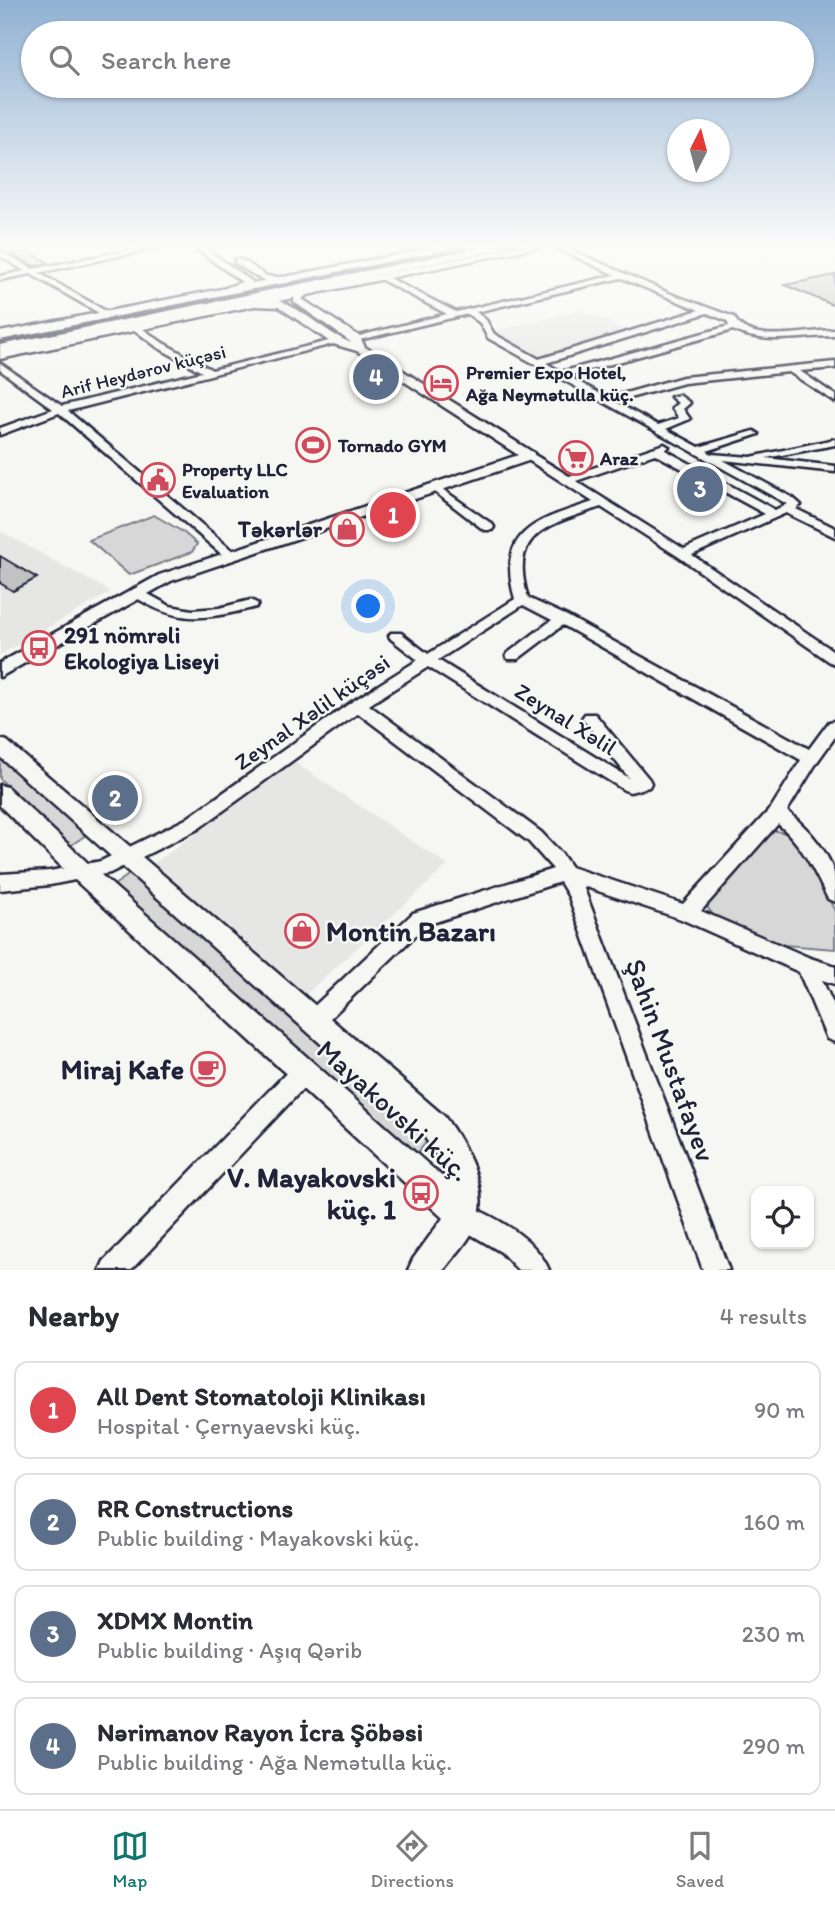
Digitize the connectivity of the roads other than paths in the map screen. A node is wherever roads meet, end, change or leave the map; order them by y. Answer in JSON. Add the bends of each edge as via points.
{"nodes":[{"id":1,"x":89,"y":305,"type":"edge"},
{"id":2,"x":156,"y":305,"type":"edge"},
{"id":3,"x":185,"y":305,"type":"edge"},
{"id":4,"x":216,"y":305,"type":"edge"},
{"id":5,"x":246,"y":305,"type":"edge"},
{"id":6,"x":283,"y":305,"type":"tunnel mouth"},
{"id":7,"x":293,"y":305,"type":"tunnel mouth"},
{"id":8,"x":304,"y":305,"type":"tunnel mouth"},
{"id":9,"x":437,"y":305,"type":"edge"},
{"id":10,"x":497,"y":305,"type":"edge"},
{"id":11,"x":697,"y":305,"type":"edge"},
{"id":12,"x":709,"y":310,"type":"junction"},
{"id":13,"x":469,"y":312,"type":"junction"},
{"id":14,"x":106,"y":315,"type":"junction"},
{"id":15,"x":455,"y":315,"type":"junction"},
{"id":16,"x":136,"y":327,"type":"junction"},
{"id":17,"x":733,"y":327,"type":"junction"},
{"id":18,"x":835,"y":333,"type":"edge"},
{"id":19,"x":0,"y":336,"type":"edge"},
{"id":20,"x":0,"y":342,"type":"edge"},
{"id":21,"x":337,"y":342,"type":"junction"},
{"id":22,"x":358,"y":344,"type":"junction"},
{"id":23,"x":0,"y":349,"type":"edge"},
{"id":24,"x":0,"y":355,"type":"edge"},
{"id":25,"x":539,"y":362,"type":"junction"},
{"id":26,"x":835,"y":365,"type":"edge"},
{"id":27,"x":0,"y":366,"type":"edge"},
{"id":28,"x":792,"y":370,"type":"junction"},
{"id":29,"x":209,"y":372,"type":"junction"},
{"id":30,"x":560,"y":375,"type":"junction"},
{"id":31,"x":676,"y":397,"type":"dead end"},
{"id":32,"x":835,"y":399,"type":"edge"},
{"id":33,"x":607,"y":401,"type":"junction"},
{"id":34,"x":59,"y":410,"type":"junction"},
{"id":35,"x":656,"y":429,"type":"junction"},
{"id":36,"x":0,"y":432,"type":"edge"},
{"id":37,"x":754,"y":434,"type":"dead end"},
{"id":38,"x":682,"y":441,"type":"junction"},
{"id":39,"x":835,"y":442,"type":"edge"},
{"id":40,"x":656,"y":450,"type":"junction"},
{"id":41,"x":705,"y":453,"type":"junction"},
{"id":42,"x":530,"y":456,"type":"junction"},
{"id":43,"x":753,"y":460,"type":"junction"},
{"id":44,"x":835,"y":469,"type":"edge"},
{"id":45,"x":569,"y":480,"type":"junction"},
{"id":46,"x":435,"y":487,"type":"junction"},
{"id":47,"x":603,"y":502,"type":"junction"},
{"id":48,"x":789,"y":510,"type":"junction"},
{"id":49,"x":776,"y":515,"type":"junction"},
{"id":50,"x":488,"y":527,"type":"dead end"},
{"id":51,"x":835,"y":533,"type":"edge"},
{"id":52,"x":682,"y":554,"type":"junction"},
{"id":53,"x":230,"y":555,"type":"junction"},
{"id":54,"x":137,"y":592,"type":"junction"},
{"id":55,"x":522,"y":600,"type":"junction"},
{"id":56,"x":251,"y":604,"type":"dead end"},
{"id":57,"x":562,"y":619,"type":"junction"},
{"id":58,"x":396,"y":636,"type":"dead end"},
{"id":59,"x":513,"y":656,"type":"dead end"},
{"id":60,"x":835,"y":659,"type":"edge"},
{"id":61,"x":427,"y":660,"type":"junction"},
{"id":62,"x":0,"y":671,"type":"edge"},
{"id":63,"x":358,"y":705,"type":"junction"},
{"id":64,"x":590,"y":718,"type":"dead end"},
{"id":65,"x":835,"y":726,"type":"edge"},
{"id":66,"x":0,"y":746,"type":"edge"},
{"id":67,"x":811,"y":758,"type":"junction"},
{"id":68,"x":0,"y":793,"type":"edge"},
{"id":69,"x":777,"y":813,"type":"junction"},
{"id":70,"x":126,"y":858,"type":"junction"},
{"id":71,"x":83,"y":873,"type":"junction"},
{"id":72,"x":565,"y":873,"type":"junction"},
{"id":73,"x":0,"y":882,"type":"edge"},
{"id":74,"x":835,"y":894,"type":"edge"},
{"id":75,"x":687,"y":913,"type":"junction"},
{"id":76,"x":806,"y":966,"type":"junction"},
{"id":77,"x":835,"y":975,"type":"edge"},
{"id":78,"x":314,"y":1020,"type":"junction"},
{"id":79,"x":835,"y":1032,"type":"edge"},
{"id":80,"x":304,"y":1071,"type":"junction"},
{"id":81,"x":464,"y":1216,"type":"junction"},
{"id":82,"x":113,"y":1270,"type":"edge"},
{"id":83,"x":424,"y":1270,"type":"edge"},
{"id":84,"x":536,"y":1270,"type":"edge"},
{"id":85,"x":716,"y":1270,"type":"edge"}],
"edges":[{"from":1,"to":14,"type":"street"},
{"from":2,"to":14,"type":"main road"},
{"from":3,"to":20,"type":"highway"},
{"from":4,"to":23,"type":"highway"},
{"from":5,"to":16,"type":"main road"},
{"from":6,"to":21,"type":"street"},
{"from":7,"to":22,"type":"street"},
{"from":8,"to":22,"type":"street"},
{"from":9,"to":15,"type":"street"},
{"from":10,"to":13,"type":"street"},
{"from":11,"to":12,"type":"street"},
{"from":12,"to":17,"type":"street","via":[[731,319]]},
{"from":12,"to":25,"type":"street"},
{"from":13,"to":15,"type":"street"},
{"from":13,"to":25,"type":"street","via":[[485,324],[491,336]]},
{"from":14,"to":19,"type":"main road"},
{"from":15,"to":22,"type":"street"},
{"from":16,"to":24,"type":"main road"},
{"from":16,"to":29,"type":"street"},
{"from":17,"to":18,"type":"street","via":[[777,338]]},
{"from":17,"to":30,"type":"street"},
{"from":21,"to":22,"type":"street"},
{"from":21,"to":29,"type":"street","name":"Arif Heydərov küçəsi"},
{"from":22,"to":42,"type":"street"},
{"from":25,"to":30,"type":"street"},
{"from":26,"to":28,"type":"street"},
{"from":27,"to":34,"type":"street"},
{"from":28,"to":32,"type":"street"},
{"from":28,"to":33,"type":"street","via":[[683,380]]},
{"from":29,"to":34,"type":"street","name":"Arif Heydərov küçəsi"},
{"from":30,"to":33,"type":"street"},
{"from":31,"to":35,"type":"street","via":[[685,403],[677,408],[685,419]]},
{"from":33,"to":35,"type":"street"},
{"from":34,"to":36,"type":"street","name":"Arif Heydərov küçəsi"},
{"from":34,"to":53,"type":"street"},
{"from":35,"to":38,"type":"street"},
{"from":37,"to":41,"type":"street"},
{"from":38,"to":40,"type":"street"},
{"from":38,"to":41,"type":"street"},
{"from":39,"to":43,"type":"street"},
{"from":40,"to":45,"type":"street"},
{"from":40,"to":49,"type":"street"},
{"from":41,"to":43,"type":"street"},
{"from":41,"to":48,"type":"street","via":[[789,500],[795,505]]},
{"from":42,"to":45,"type":"street"},
{"from":42,"to":46,"type":"street"},
{"from":43,"to":44,"type":"street"},
{"from":45,"to":47,"type":"street"},
{"from":46,"to":50,"type":"street"},
{"from":46,"to":53,"type":"street"},
{"from":47,"to":52,"type":"street"},
{"from":47,"to":55,"type":"street","via":[[538,526],[519,545],[514,581]]},
{"from":48,"to":49,"type":"street"},
{"from":48,"to":51,"type":"street"},
{"from":49,"to":52,"type":"street"},
{"from":52,"to":60,"type":"street"},
{"from":53,"to":54,"type":"street"},
{"from":54,"to":56,"type":"street","via":[[171,613],[206,614]]},
{"from":54,"to":62,"type":"street"},
{"from":55,"to":57,"type":"street"},
{"from":55,"to":61,"type":"street","name":"Zeynal Xəlil küçəsi"},
{"from":57,"to":59,"type":"street"},
{"from":57,"to":67,"type":"street"},
{"from":58,"to":61,"type":"street","name":"Zeynal Xəlil"},
{"from":61,"to":63,"type":"street","name":"Zeynal Xəlil küçəsi"},
{"from":61,"to":64,"type":"street","name":"Zeynal Xəlil","via":[[630,786],[643,783]]},
{"from":63,"to":70,"type":"street","name":"Zeynal Xəlil küçəsi","via":[[192,824]]},
{"from":63,"to":72,"type":"street","name":"Şahin Mustafayev","via":[[535,837]]},
{"from":65,"to":67,"type":"street"},
{"from":66,"to":70,"type":"street","name":"Mayakovski küç."},
{"from":67,"to":69,"type":"street"},
{"from":68,"to":71,"type":"street","name":"Mayakovski küç."},
{"from":69,"to":74,"type":"street","via":[[815,849]]},
{"from":69,"to":75,"type":"street"},
{"from":70,"to":71,"type":"street","name":"Zeynal Xəlil küçəsi"},
{"from":70,"to":78,"type":"street","name":"Mayakovski küç."},
{"from":71,"to":73,"type":"street","name":"Zeynal Xəlil küçəsi"},
{"from":71,"to":80,"type":"street","name":"Mayakovski küç."},
{"from":72,"to":75,"type":"street"},
{"from":72,"to":78,"type":"street","via":[[420,919]]},
{"from":72,"to":85,"type":"street","name":"Şahin Mustafayev","via":[[578,895]]},
{"from":75,"to":76,"type":"street"},
{"from":76,"to":77,"type":"street"},
{"from":76,"to":79,"type":"street"},
{"from":78,"to":81,"type":"street","name":"Mayakovski küç.","via":[[434,1126],[462,1175]]},
{"from":80,"to":81,"type":"street","name":"Mayakovski küç."},
{"from":80,"to":82,"type":"street"},
{"from":81,"to":83,"type":"street"},
{"from":81,"to":84,"type":"street","via":[[510,1243]]}]}
